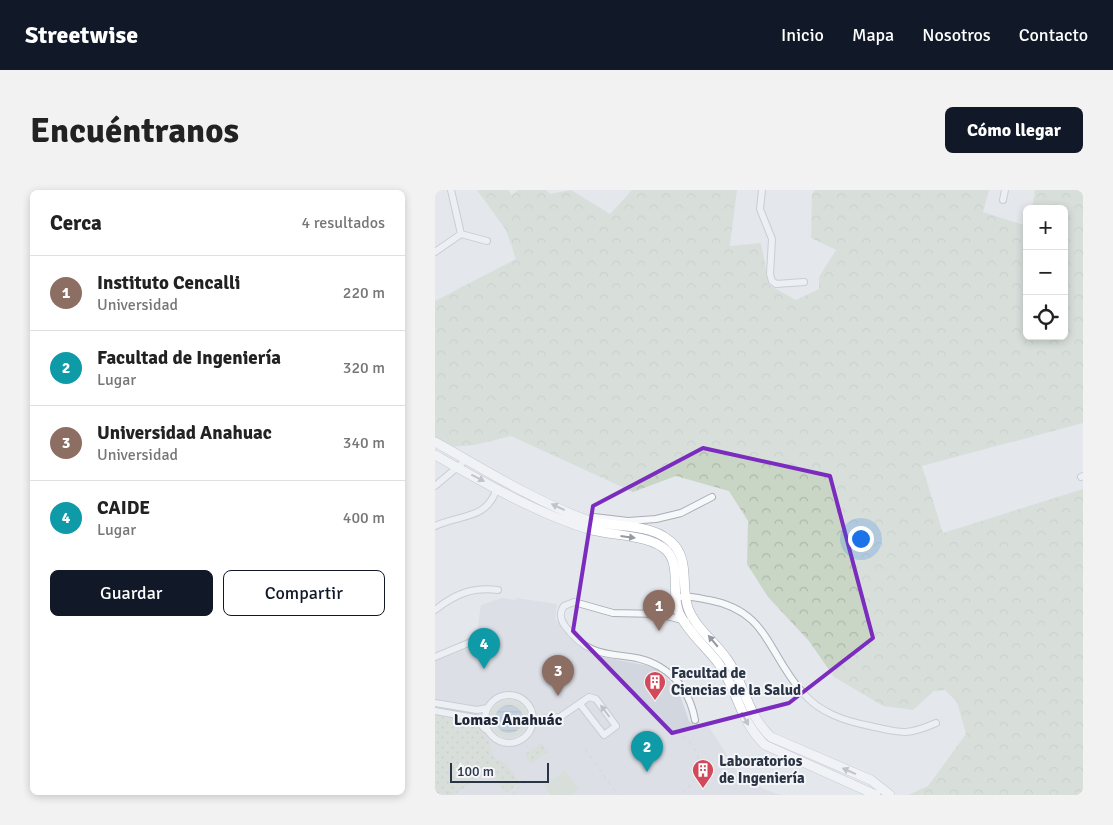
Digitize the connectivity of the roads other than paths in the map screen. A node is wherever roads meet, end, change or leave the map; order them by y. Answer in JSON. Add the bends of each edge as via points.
{"nodes":[{"id":1,"x":451,"y":190,"type":"edge"},
{"id":2,"x":762,"y":190,"type":"edge"},
{"id":3,"x":1005,"y":190,"type":"edge"},
{"id":4,"x":1003,"y":200,"type":"dead end"},
{"id":5,"x":461,"y":234,"type":"junction"},
{"id":6,"x":487,"y":241,"type":"dead end"},
{"id":7,"x":435,"y":252,"type":"edge"},
{"id":8,"x":804,"y":282,"type":"dead end"},
{"id":9,"x":435,"y":442,"type":"edge"},
{"id":10,"x":435,"y":454,"type":"edge"},
{"id":11,"x":467,"y":459,"type":"junction"},
{"id":12,"x":457,"y":467,"type":"junction"},
{"id":13,"x":435,"y":486,"type":"edge"},
{"id":14,"x":497,"y":488,"type":"junction"},
{"id":15,"x":712,"y":497,"type":"dead end"},
{"id":16,"x":587,"y":520,"type":"junction"},
{"id":17,"x":435,"y":526,"type":"edge"},
{"id":18,"x":498,"y":590,"type":"dead end"},
{"id":19,"x":685,"y":596,"type":"junction"},
{"id":20,"x":675,"y":598,"type":"junction"},
{"id":21,"x":435,"y":610,"type":"edge"},
{"id":22,"x":688,"y":619,"type":"junction"},
{"id":23,"x":471,"y":642,"type":"dead end"},
{"id":24,"x":435,"y":657,"type":"edge"},
{"id":25,"x":435,"y":703,"type":"edge"},
{"id":26,"x":580,"y":704,"type":"junction"},
{"id":27,"x":487,"y":708,"type":"junction"},
{"id":28,"x":435,"y":711,"type":"edge"},
{"id":29,"x":533,"y":720,"type":"junction"},
{"id":30,"x":695,"y":720,"type":"dead end"},
{"id":31,"x":936,"y":723,"type":"dead end"},
{"id":32,"x":488,"y":732,"type":"junction"},
{"id":33,"x":876,"y":795,"type":"edge"},
{"id":34,"x":890,"y":795,"type":"edge"}],
"edges":[{"from":1,"to":5,"type":"street"},
{"from":2,"to":8,"type":"street","via":[[760,209],[772,239],[770,274],[773,282]]},
{"from":3,"to":4,"type":"street"},
{"from":5,"to":6,"type":"street"},
{"from":5,"to":7,"type":"street"},
{"from":9,"to":11,"type":"main road"},
{"from":10,"to":12,"type":"main road"},
{"from":11,"to":12,"type":"street"},
{"from":16,"to":11,"type":"main road","one_way":true},
{"from":12,"to":13,"type":"street"},
{"from":12,"to":14,"type":"main road","one_way":true},
{"from":14,"to":17,"type":"street","via":[[491,502],[481,512]]},
{"from":14,"to":20,"type":"main road","one_way":true,"via":[[580,527],[645,539],[659,545],[672,559]]},
{"from":15,"to":16,"type":"street","via":[[681,513],[656,519],[627,521],[594,517]]},
{"from":16,"to":19,"type":"main road","via":[[648,530],[670,540],[683,561]]},
{"from":18,"to":21,"type":"street","via":[[475,589],[449,599]]},
{"from":19,"to":20,"type":"street"},
{"from":19,"to":22,"type":"main road"},
{"from":19,"to":31,"type":"street","via":[[724,603],[742,611],[764,633],[803,694],[837,719],[914,733]]},
{"from":20,"to":22,"type":"main road","via":[[680,614]]},
{"from":22,"to":30,"type":"street","via":[[659,614],[613,613],[573,602],[564,606],[560,615],[571,634],[593,651],[642,659],[665,670],[687,696]]},
{"from":22,"to":33,"type":"main road","one_way":true,"via":[[718,664],[744,718],[765,745]]},
{"from":34,"to":22,"type":"main road","one_way":true,"via":[[871,780],[771,737],[752,714],[727,658]]},
{"from":23,"to":24,"type":"street"},
{"from":25,"to":27,"type":"street","via":[[477,710]]},
{"from":26,"to":26,"type":"street","one_way":true,"via":[[604,736],[616,726],[596,699],[589,697]]},
{"from":26,"to":29,"type":"street","via":[[560,717]]},
{"from":27,"to":29,"type":"street","via":[[499,697],[515,696],[528,705]]},
{"from":27,"to":32,"type":"street","via":[[485,724]]},
{"from":28,"to":32,"type":"street","via":[[475,718]]},
{"from":29,"to":32,"type":"street","via":[[532,728],[522,740],[510,744]]}]}
